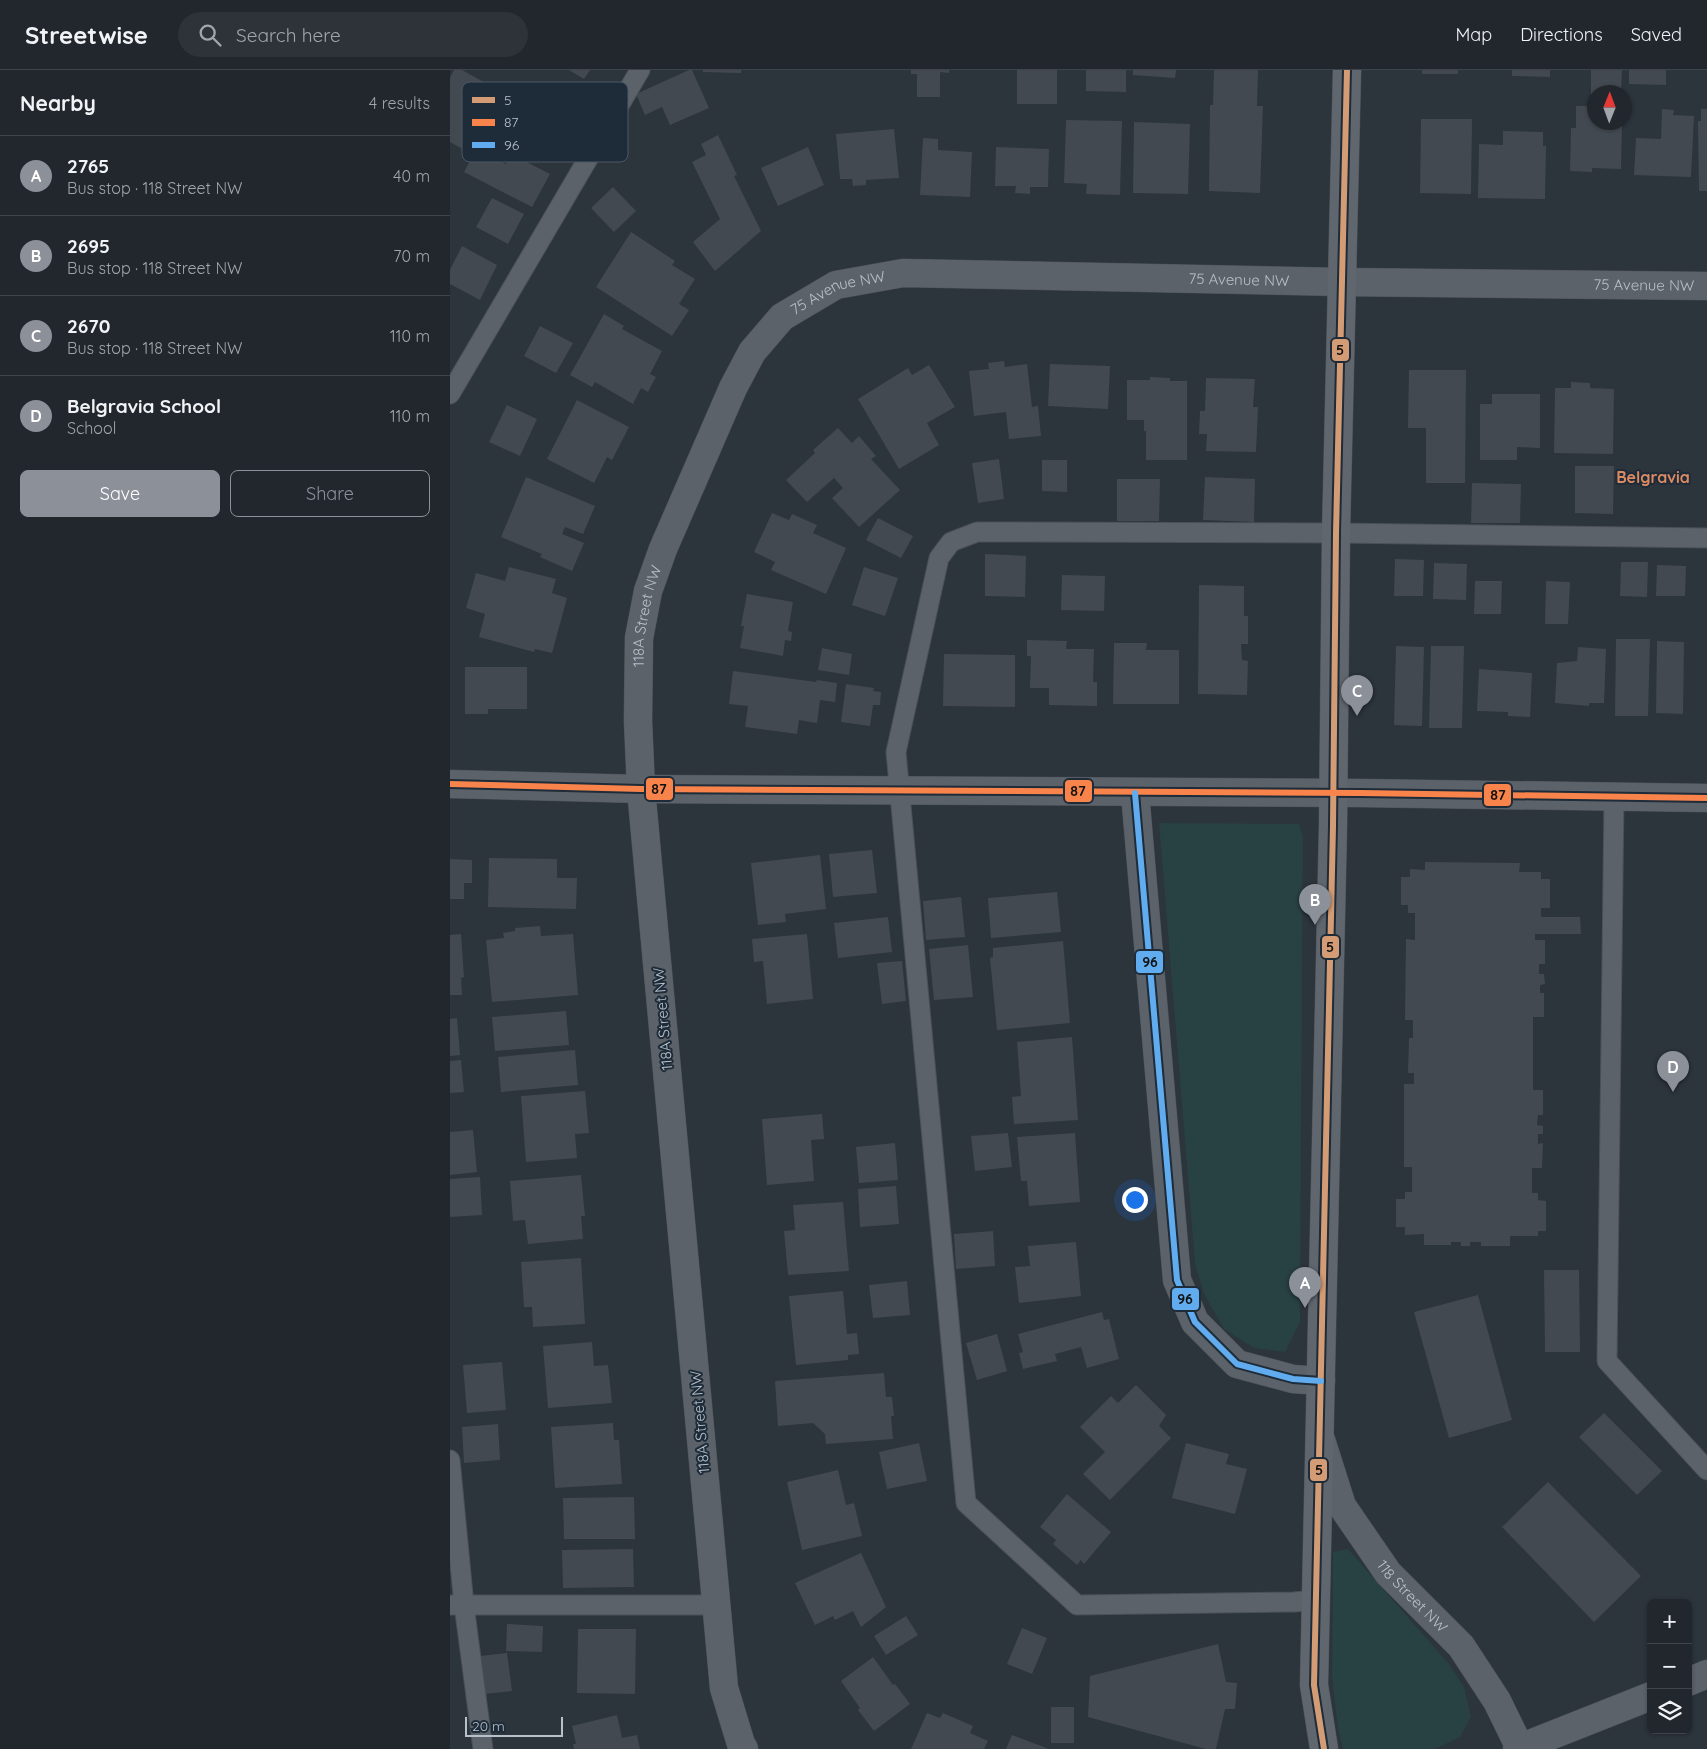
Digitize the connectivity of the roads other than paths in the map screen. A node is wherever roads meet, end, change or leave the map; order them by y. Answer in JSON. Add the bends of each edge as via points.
{"nodes":[{"id":1,"x":640,"y":70,"type":"edge"},
{"id":2,"x":1347,"y":70,"type":"edge"},
{"id":3,"x":628,"y":90,"type":"edge"},
{"id":4,"x":586,"y":162,"type":"edge"},
{"id":5,"x":1341,"y":282,"type":"junction"},
{"id":6,"x":1707,"y":286,"type":"edge"},
{"id":7,"x":782,"y":317,"type":"joint"},
{"id":8,"x":450,"y":394,"type":"edge"},
{"id":9,"x":1336,"y":533,"type":"junction"},
{"id":10,"x":1707,"y":538,"type":"edge"},
{"id":11,"x":450,"y":784,"type":"edge"},
{"id":12,"x":642,"y":788,"type":"junction"},
{"id":13,"x":899,"y":789,"type":"junction"},
{"id":14,"x":1135,"y":793,"type":"junction"},
{"id":15,"x":1334,"y":793,"type":"junction"},
{"id":16,"x":1614,"y":797,"type":"junction"},
{"id":17,"x":1707,"y":798,"type":"edge"},
{"id":18,"x":1321,"y":1381,"type":"junction"},
{"id":19,"x":1320,"y":1436,"type":"junction"},
{"id":20,"x":450,"y":1460,"type":"edge"},
{"id":21,"x":1707,"y":1470,"type":"edge"},
{"id":22,"x":1316,"y":1600,"type":"junction"},
{"id":23,"x":457,"y":1605,"type":"edge"},
{"id":24,"x":717,"y":1605,"type":"junction"},
{"id":25,"x":1707,"y":1674,"type":"edge"},
{"id":26,"x":1692,"y":1680,"type":"edge"},
{"id":27,"x":1647,"y":1698,"type":"edge"},
{"id":28,"x":1518,"y":1748,"type":"edge"},
{"id":29,"x":482,"y":1749,"type":"edge"},
{"id":30,"x":744,"y":1749,"type":"edge"},
{"id":31,"x":1324,"y":1749,"type":"edge"}],
"edges":[{"from":1,"to":3,"type":"lane"},
{"from":2,"to":5,"type":"street","name":"118 Street NW"},
{"from":4,"to":8,"type":"lane"},
{"from":5,"to":6,"type":"street","name":"75 Avenue NW"},
{"from":5,"to":7,"type":"street","name":"75 Avenue NW","via":[[903,273],[836,285]]},
{"from":5,"to":9,"type":"street","name":"118 Street NW"},
{"from":7,"to":12,"type":"street","name":"118A Street NW","via":[[752,352],[733,388],[648,591],[639,638],[638,720]]},
{"from":9,"to":10,"type":"lane"},
{"from":9,"to":13,"type":"lane","via":[[977,532],[951,542],[939,558],[896,752]]},
{"from":9,"to":15,"type":"street","name":"118 Street NW"},
{"from":11,"to":12,"type":"street"},
{"from":12,"to":13,"type":"street"},
{"from":12,"to":24,"type":"street","name":"118A Street NW"},
{"from":13,"to":14,"type":"street"},
{"from":13,"to":22,"type":"lane","via":[[966,1503],[1077,1605]]},
{"from":14,"to":15,"type":"street"},
{"from":14,"to":18,"type":"street","via":[[1177,1280],[1195,1322],[1237,1364],[1293,1379]]},
{"from":15,"to":16,"type":"street"},
{"from":15,"to":18,"type":"street","name":"118 Street NW"},
{"from":16,"to":17,"type":"street"},
{"from":16,"to":21,"type":"lane","via":[[1607,1362]]},
{"from":18,"to":19,"type":"street","name":"118 Street NW"},
{"from":19,"to":22,"type":"street","name":"118 Street NW"},
{"from":19,"to":28,"type":"street","name":"118 Street NW","via":[[1342,1506],[1388,1573],[1461,1646],[1497,1702]]},
{"from":20,"to":23,"type":"lane"},
{"from":22,"to":31,"type":"street","name":"118 Street NW","via":[[1314,1685]]},
{"from":23,"to":24,"type":"lane"},
{"from":23,"to":29,"type":"lane"},
{"from":24,"to":30,"type":"street","name":"118A Street NW","via":[[724,1688]]},
{"from":25,"to":26,"type":"street"},
{"from":27,"to":28,"type":"street"}]}
